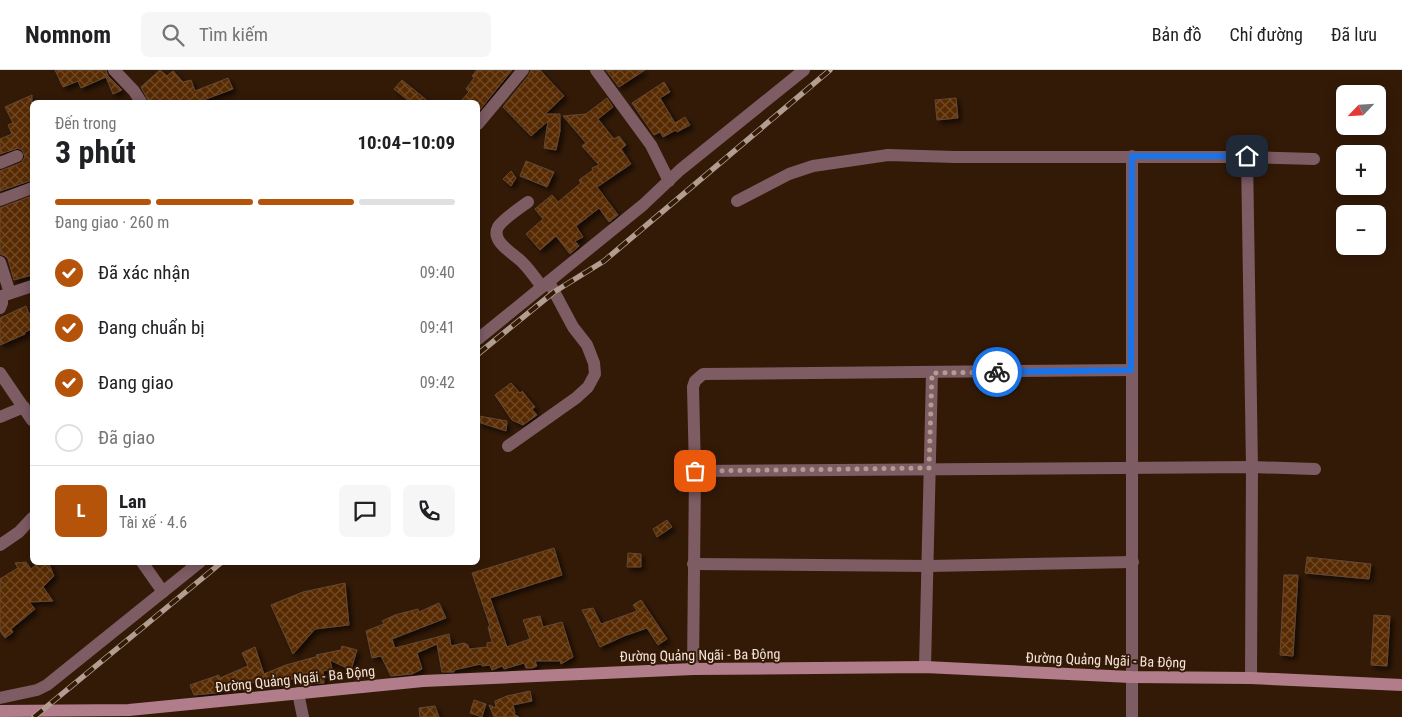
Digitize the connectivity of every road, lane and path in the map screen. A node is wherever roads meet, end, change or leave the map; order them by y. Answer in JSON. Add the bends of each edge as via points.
{"nodes":[{"id":1,"x":114,"y":70,"type":"edge"},
{"id":2,"x":523,"y":70,"type":"edge"},
{"id":3,"x":596,"y":70,"type":"edge"},
{"id":4,"x":804,"y":70,"type":"edge"},
{"id":5,"x":140,"y":100,"type":"edge"},
{"id":6,"x":480,"y":122,"type":"edge"},
{"id":7,"x":17,"y":156,"type":"dead end"},
{"id":8,"x":1132,"y":156,"type":"junction"},
{"id":9,"x":1247,"y":156,"type":"junction"},
{"id":10,"x":1314,"y":159,"type":"dead end"},
{"id":11,"x":0,"y":163,"type":"edge"},
{"id":12,"x":669,"y":181,"type":"junction"},
{"id":13,"x":30,"y":189,"type":"edge"},
{"id":14,"x":0,"y":200,"type":"edge"},
{"id":15,"x":737,"y":201,"type":"dead end"},
{"id":16,"x":528,"y":202,"type":"dead end"},
{"id":17,"x":0,"y":262,"type":"edge"},
{"id":18,"x":545,"y":285,"type":"junction"},
{"id":19,"x":30,"y":287,"type":"edge"},
{"id":20,"x":10,"y":293,"type":"junction"},
{"id":21,"x":0,"y":308,"type":"edge"},
{"id":22,"x":480,"y":337,"type":"edge"},
{"id":23,"x":1131,"y":370,"type":"junction"},
{"id":24,"x":0,"y":372,"type":"edge"},
{"id":25,"x":932,"y":373,"type":"junction"},
{"id":26,"x":24,"y":407,"type":"junction"},
{"id":27,"x":0,"y":417,"type":"edge"},
{"id":28,"x":30,"y":417,"type":"edge"},
{"id":29,"x":508,"y":446,"type":"dead end"},
{"id":30,"x":1252,"y":467,"type":"junction"},
{"id":31,"x":929,"y":468,"type":"junction"},
{"id":32,"x":1133,"y":468,"type":"junction"},
{"id":33,"x":1315,"y":469,"type":"dead end"},
{"id":34,"x":695,"y":471,"type":"junction"},
{"id":35,"x":30,"y":520,"type":"edge"},
{"id":36,"x":0,"y":545,"type":"edge"},
{"id":37,"x":1133,"y":562,"type":"junction"},
{"id":38,"x":693,"y":564,"type":"junction"},
{"id":39,"x":144,"y":565,"type":"edge"},
{"id":40,"x":196,"y":565,"type":"edge"},
{"id":41,"x":929,"y":566,"type":"junction"},
{"id":42,"x":163,"y":592,"type":"junction"},
{"id":43,"x":925,"y":668,"type":"junction"},
{"id":44,"x":693,"y":669,"type":"junction"},
{"id":45,"x":1131,"y":677,"type":"junction"},
{"id":46,"x":1251,"y":678,"type":"junction"},
{"id":47,"x":1402,"y":686,"type":"edge"},
{"id":48,"x":298,"y":694,"type":"junction"},
{"id":49,"x":0,"y":698,"type":"edge"},
{"id":50,"x":0,"y":711,"type":"edge"},
{"id":51,"x":150,"y":713,"type":"edge"},
{"id":52,"x":128,"y":714,"type":"edge"},
{"id":53,"x":303,"y":717,"type":"edge"},
{"id":54,"x":1132,"y":717,"type":"edge"}],
"edges":[{"from":1,"to":5,"type":"street"},
{"from":2,"to":6,"type":"street"},
{"from":3,"to":12,"type":"street","via":[[651,145]]},
{"from":4,"to":12,"type":"street"},
{"from":7,"to":11,"type":"street"},
{"from":8,"to":9,"type":"street"},
{"from":8,"to":15,"type":"street","via":[[888,155],[814,166],[789,174]]},
{"from":8,"to":23,"type":"street"},
{"from":9,"to":10,"type":"street"},
{"from":9,"to":30,"type":"street"},
{"from":12,"to":18,"type":"street"},
{"from":13,"to":14,"type":"street"},
{"from":16,"to":18,"type":"street","via":[[497,228],[497,234],[499,241]]},
{"from":17,"to":20,"type":"street"},
{"from":18,"to":22,"type":"street"},
{"from":18,"to":29,"type":"street","via":[[587,345],[595,374],[588,387],[576,398]]},
{"from":19,"to":20,"type":"street"},
{"from":20,"to":21,"type":"street","via":[[2,296]]},
{"from":23,"to":25,"type":"street"},
{"from":23,"to":32,"type":"street"},
{"from":24,"to":26,"type":"street"},
{"from":25,"to":31,"type":"street"},
{"from":25,"to":34,"type":"street","via":[[703,374],[693,386]]},
{"from":26,"to":27,"type":"street"},
{"from":26,"to":28,"type":"street"},
{"from":30,"to":32,"type":"street"},
{"from":30,"to":33,"type":"street"},
{"from":30,"to":46,"type":"street"},
{"from":31,"to":32,"type":"street"},
{"from":31,"to":34,"type":"street"},
{"from":31,"to":41,"type":"street"},
{"from":32,"to":37,"type":"street"},
{"from":34,"to":38,"type":"street"},
{"from":35,"to":36,"type":"street"},
{"from":37,"to":41,"type":"street"},
{"from":37,"to":45,"type":"street"},
{"from":38,"to":41,"type":"street"},
{"from":38,"to":44,"type":"street"},
{"from":39,"to":42,"type":"street"},
{"from":40,"to":42,"type":"street"},
{"from":41,"to":43,"type":"street"},
{"from":42,"to":49,"type":"street","via":[[47,685]]},
{"from":43,"to":44,"type":"main road","name":"Đường Quảng Ngãi - Ba Động"},
{"from":43,"to":45,"type":"main road","name":"Đường Quảng Ngãi - Ba Động"},
{"from":44,"to":48,"type":"main road","name":"Đường Quảng Ngãi - Ba Động","via":[[424,681]]},
{"from":45,"to":46,"type":"main road","name":"Đường Quảng Ngãi - Ba Động"},
{"from":45,"to":54,"type":"street"},
{"from":46,"to":47,"type":"main road","name":"Đường Quảng Ngãi - Ba Động"},
{"from":48,"to":51,"type":"main road","name":"Đường Quảng Ngãi - Ba Động"},
{"from":48,"to":53,"type":"street"},
{"from":50,"to":52,"type":"main road","name":"Đường Quảng Ngãi - Ba Động"},
{"from":51,"to":52,"type":"main road","name":"Đường Quảng Ngãi - Ba Động"}]}
